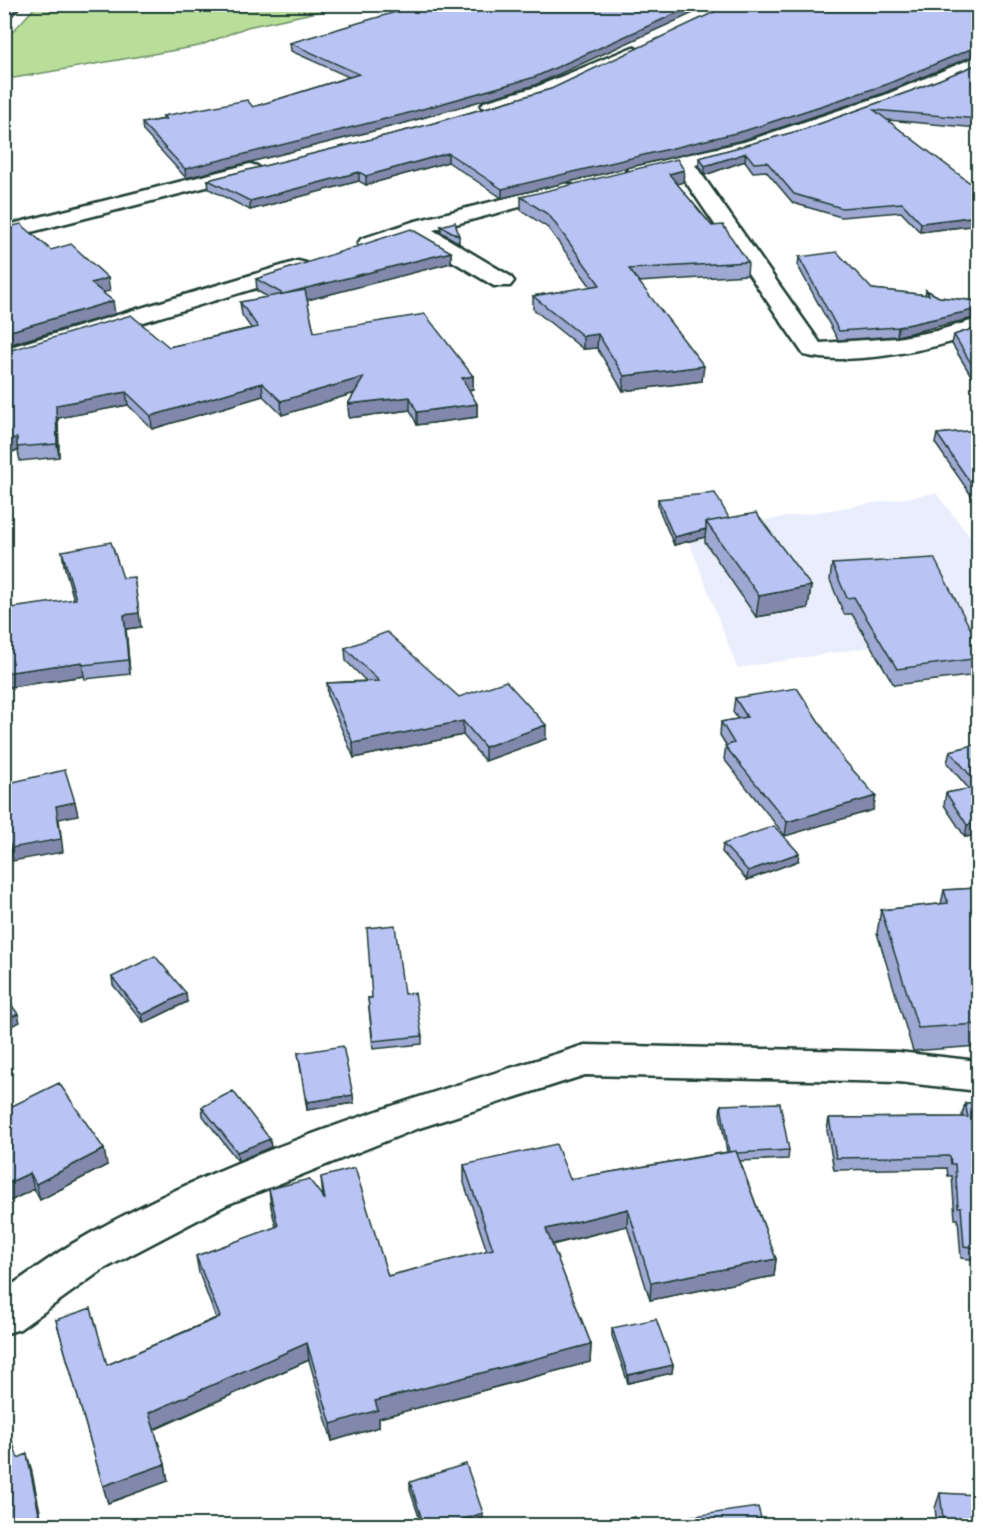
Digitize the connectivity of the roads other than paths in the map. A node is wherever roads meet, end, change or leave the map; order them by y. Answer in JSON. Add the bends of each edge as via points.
{"nodes":[{"id":1,"x":655,"y":42,"type":"edge"},
{"id":2,"x":978,"y":62,"type":"edge"},
{"id":3,"x":467,"y":113,"type":"edge"},
{"id":4,"x":683,"y":162,"type":"junction"},
{"id":5,"x":269,"y":165,"type":"edge"},
{"id":6,"x":616,"y":177,"type":"edge"},
{"id":7,"x":582,"y":185,"type":"edge"},
{"id":8,"x":415,"y":230,"type":"junction"},
{"id":9,"x":4,"y":232,"type":"edge"},
{"id":10,"x":349,"y":251,"type":"edge"},
{"id":11,"x":317,"y":262,"type":"edge"},
{"id":12,"x":502,"y":281,"type":"dead end"},
{"id":13,"x":978,"y":326,"type":"edge"},
{"id":14,"x":4,"y":357,"type":"edge"},
{"id":15,"x":978,"y":1076,"type":"edge"},
{"id":16,"x":4,"y":1315,"type":"edge"}],
"edges":[{"from":1,"to":3,"type":"street","via":[[543,91]]},
{"from":2,"to":4,"type":"street","via":[[892,99],[750,147]]},
{"from":4,"to":6,"type":"street"},
{"from":4,"to":13,"type":"street","via":[[813,350],[857,351],[950,336]]},
{"from":5,"to":9,"type":"street"},
{"from":7,"to":8,"type":"street"},
{"from":8,"to":10,"type":"street"},
{"from":8,"to":12,"type":"street"},
{"from":11,"to":14,"type":"street"},
{"from":15,"to":16,"type":"street","via":[[898,1067],[585,1060],[402,1118],[211,1192],[87,1257]]}]}
